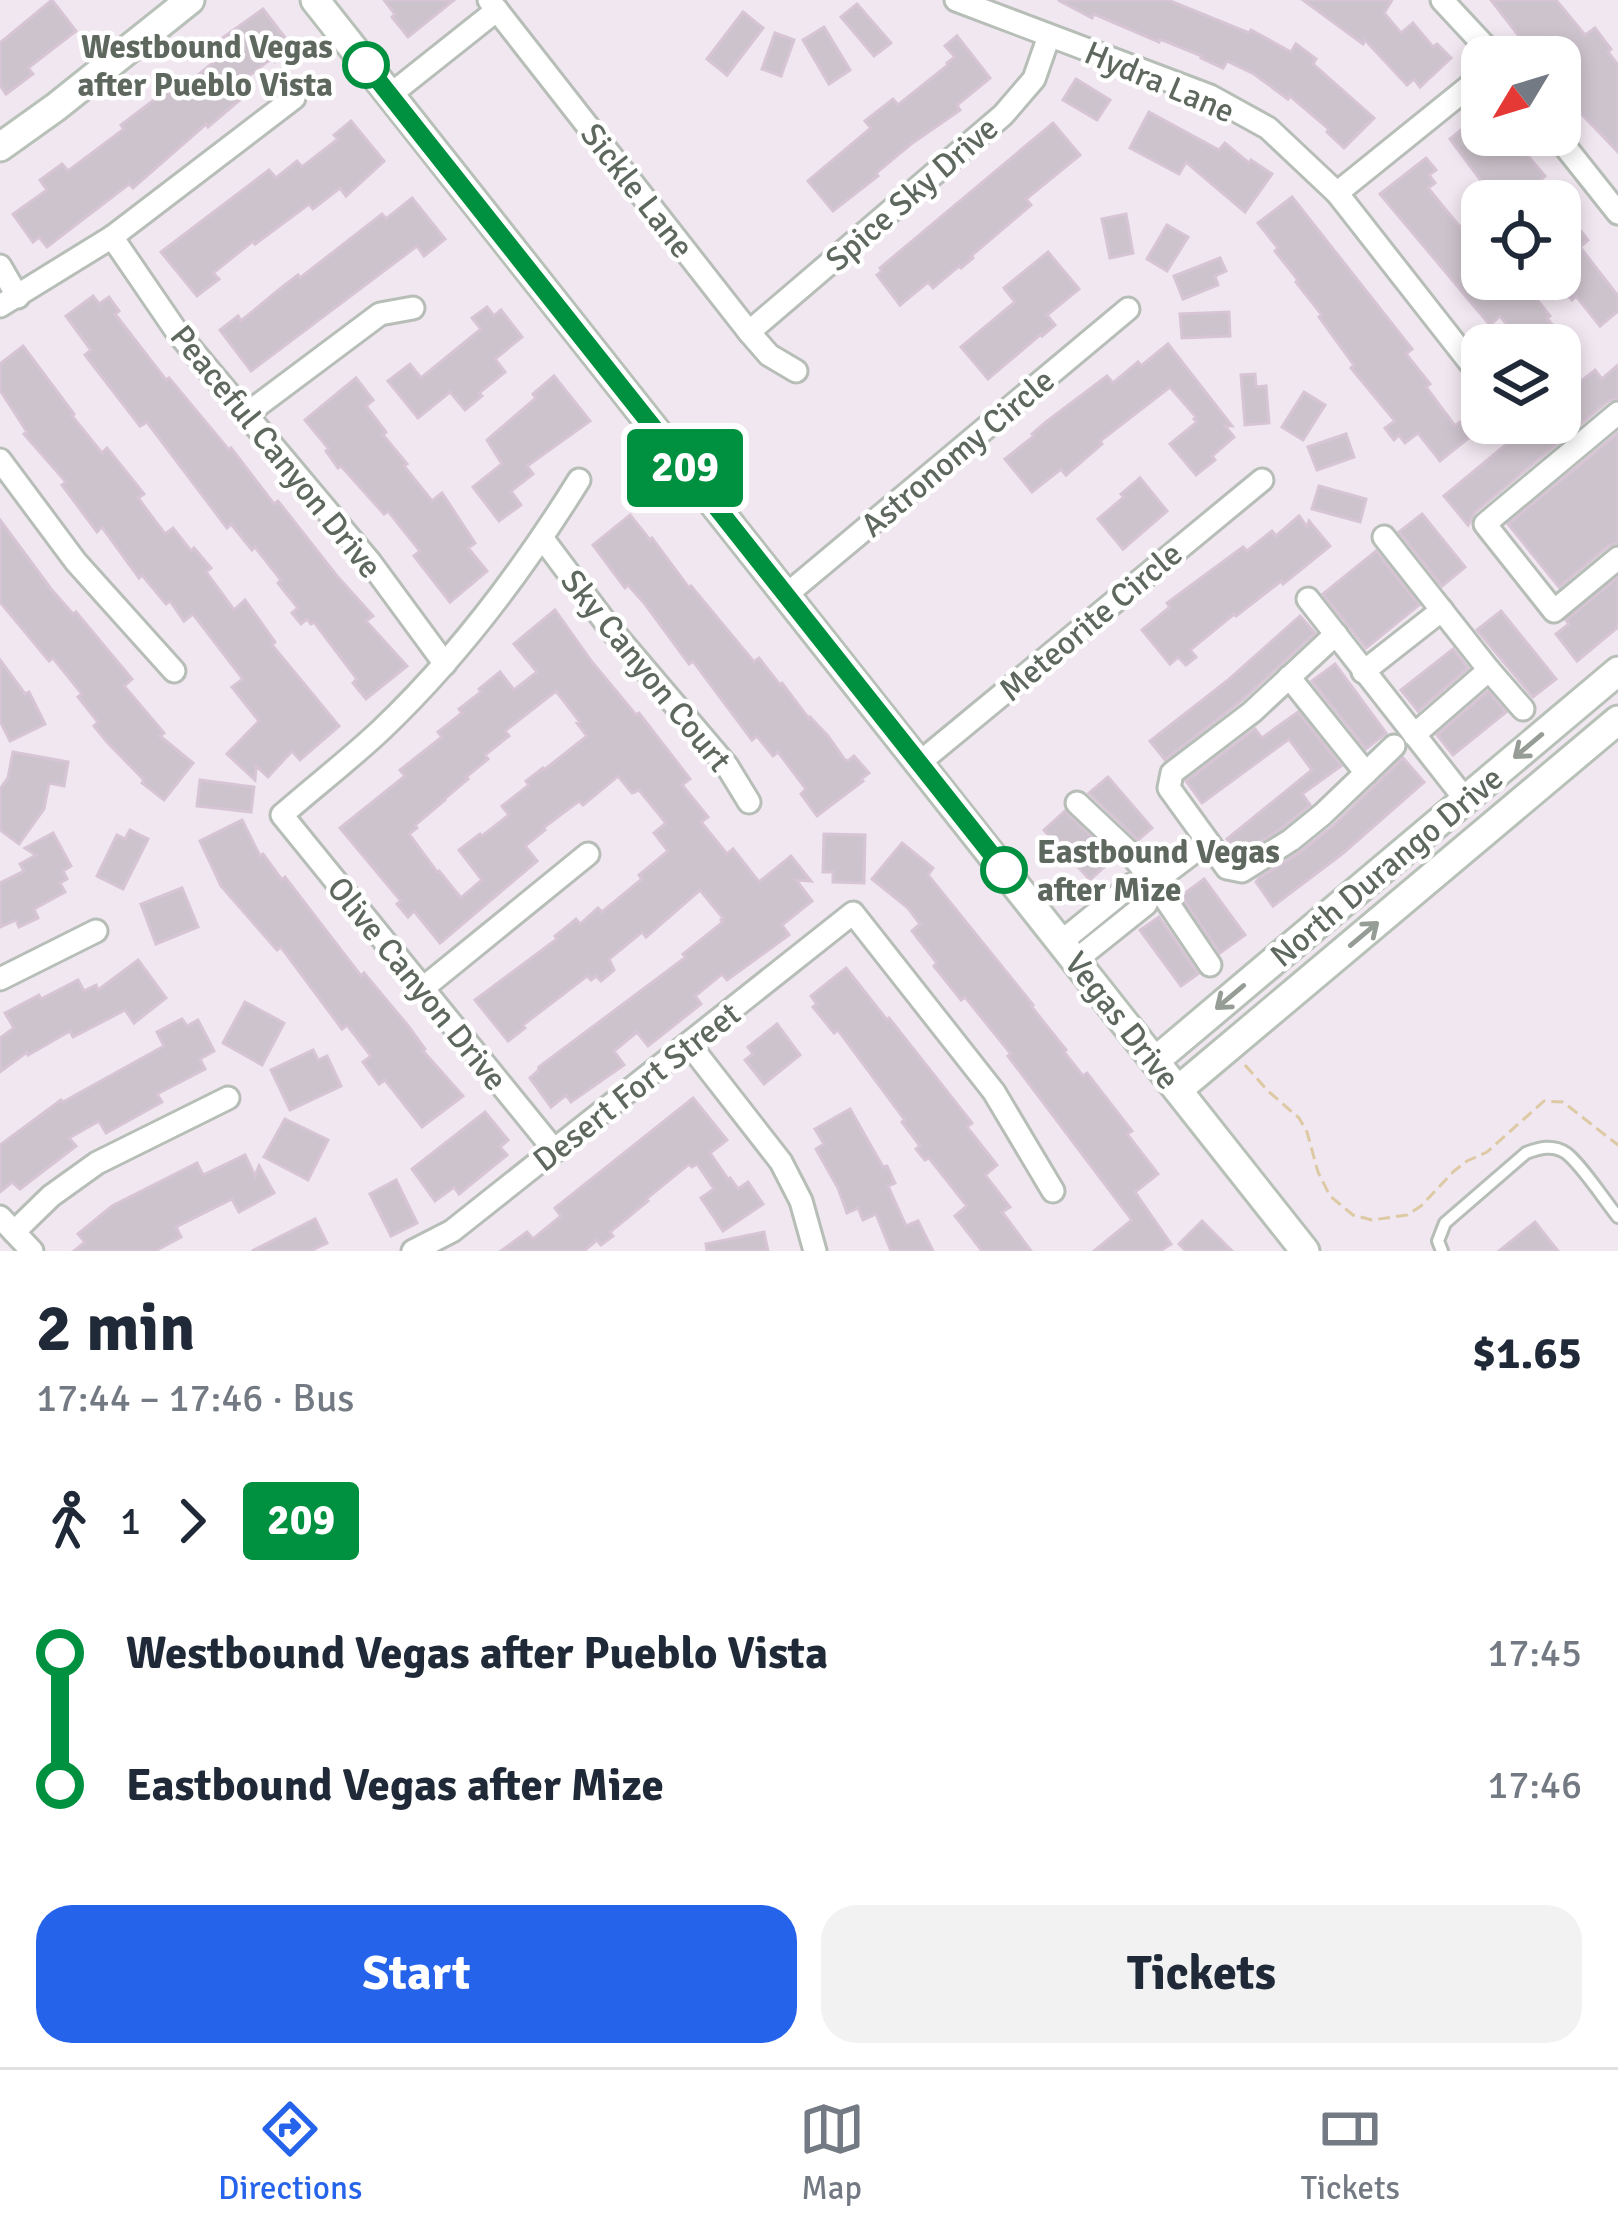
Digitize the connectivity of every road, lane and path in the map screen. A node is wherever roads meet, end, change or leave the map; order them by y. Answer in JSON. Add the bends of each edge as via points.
{"nodes":[{"id":1,"x":190,"y":0,"type":"edge"},
{"id":2,"x":315,"y":0,"type":"edge"},
{"id":3,"x":956,"y":0,"type":"edge"},
{"id":4,"x":1442,"y":0,"type":"edge"},
{"id":5,"x":493,"y":5,"type":"edge"},
{"id":6,"x":1049,"y":36,"type":"junction"},
{"id":7,"x":1475,"y":36,"type":"edge"},
{"id":8,"x":1461,"y":93,"type":"edge"},
{"id":9,"x":390,"y":95,"type":"junction"},
{"id":10,"x":294,"y":98,"type":"dead end"},
{"id":11,"x":0,"y":147,"type":"edge"},
{"id":12,"x":1573,"y":156,"type":"edge"},
{"id":13,"x":1337,"y":193,"type":"junction"},
{"id":14,"x":1618,"y":213,"type":"edge"},
{"id":15,"x":112,"y":237,"type":"junction"},
{"id":16,"x":0,"y":266,"type":"edge"},
{"id":17,"x":9,"y":302,"type":"edge"},
{"id":18,"x":412,"y":308,"type":"dead end"},
{"id":19,"x":1128,"y":309,"type":"dead end"},
{"id":20,"x":749,"y":332,"type":"junction"},
{"id":21,"x":1461,"y":351,"type":"edge"},
{"id":22,"x":796,"y":371,"type":"dead end"},
{"id":23,"x":1618,"y":413,"type":"edge"},
{"id":24,"x":245,"y":416,"type":"junction"},
{"id":25,"x":0,"y":460,"type":"edge"},
{"id":26,"x":579,"y":480,"type":"dead end"},
{"id":27,"x":1262,"y":480,"type":"dead end"},
{"id":28,"x":1384,"y":537,"type":"dead end"},
{"id":29,"x":543,"y":538,"type":"junction"},
{"id":30,"x":1618,"y":558,"type":"edge"},
{"id":31,"x":786,"y":596,"type":"junction"},
{"id":32,"x":1308,"y":599,"type":"dead end"},
{"id":33,"x":1442,"y":610,"type":"junction"},
{"id":34,"x":1336,"y":634,"type":"junction"},
{"id":35,"x":446,"y":664,"type":"junction"},
{"id":36,"x":1489,"y":670,"type":"junction"},
{"id":37,"x":174,"y":671,"type":"dead end"},
{"id":38,"x":1363,"y":671,"type":"junction"},
{"id":39,"x":1618,"y":671,"type":"edge"},
{"id":40,"x":1289,"y":676,"type":"junction"},
{"id":41,"x":1523,"y":709,"type":"dead end"},
{"id":42,"x":1618,"y":720,"type":"edge"},
{"id":43,"x":1404,"y":741,"type":"junction"},
{"id":44,"x":919,"y":763,"type":"junction"},
{"id":45,"x":1366,"y":773,"type":"junction"},
{"id":46,"x":1465,"y":799,"type":"junction"},
{"id":47,"x":749,"y":802,"type":"dead end"},
{"id":48,"x":1077,"y":803,"type":"dead end"},
{"id":49,"x":1207,"y":842,"type":"junction"},
{"id":50,"x":588,"y":854,"type":"dead end"},
{"id":51,"x":1154,"y":883,"type":"junction"},
{"id":52,"x":1109,"y":902,"type":"junction"},
{"id":53,"x":1124,"y":921,"type":"junction"},
{"id":54,"x":96,"y":931,"type":"dead end"},
{"id":55,"x":1068,"y":951,"type":"junction"},
{"id":56,"x":1210,"y":965,"type":"dead end"},
{"id":57,"x":0,"y":979,"type":"edge"},
{"id":58,"x":422,"y":989,"type":"junction"},
{"id":59,"x":689,"y":1044,"type":"junction"},
{"id":60,"x":1155,"y":1061,"type":"junction"},
{"id":61,"x":1245,"y":1065,"type":"dead end"},
{"id":62,"x":1178,"y":1090,"type":"junction"},
{"id":63,"x":228,"y":1098,"type":"dead end"},
{"id":64,"x":1618,"y":1145,"type":"edge"},
{"id":65,"x":555,"y":1151,"type":"junction"},
{"id":66,"x":1052,"y":1191,"type":"dead end"},
{"id":67,"x":1618,"y":1217,"type":"edge"},
{"id":68,"x":7,"y":1225,"type":"edge"},
{"id":69,"x":1440,"y":1250,"type":"edge"},
{"id":70,"x":32,"y":1251,"type":"edge"},
{"id":71,"x":412,"y":1251,"type":"edge"},
{"id":72,"x":814,"y":1251,"type":"edge"},
{"id":73,"x":1305,"y":1251,"type":"edge"}],
"edges":[{"from":1,"to":11,"type":"main road"},
{"from":2,"to":9,"type":"main road","name":"Vegas Drive"},
{"from":3,"to":6,"type":"street","name":"Hydra Lane"},
{"from":4,"to":7,"type":"street"},
{"from":5,"to":9,"type":"street"},
{"from":5,"to":20,"type":"street","name":"Sickle Lane"},
{"from":6,"to":13,"type":"street","name":"Hydra Lane","via":[[1210,97],[1268,128]]},
{"from":6,"to":20,"type":"street","name":"Spice Sky Drive","via":[[1034,79],[1003,115]]},
{"from":8,"to":13,"type":"street"},
{"from":9,"to":31,"type":"main road","name":"Vegas Drive"},
{"from":10,"to":15,"type":"street"},
{"from":12,"to":14,"type":"street"},
{"from":13,"to":21,"type":"street","name":"Hydra Lane"},
{"from":15,"to":17,"type":"street"},
{"from":15,"to":24,"type":"street","name":"Peaceful Canyon Drive"},
{"from":16,"to":17,"type":"street"},
{"from":18,"to":24,"type":"street","via":[[380,314]]},
{"from":19,"to":31,"type":"street","name":"Astronomy Circle"},
{"from":20,"to":22,"type":"street","name":"Sickle Lane"},
{"from":23,"to":30,"type":"street","via":[[1485,524],[1554,611]]},
{"from":24,"to":35,"type":"street","name":"Peaceful Canyon Drive"},
{"from":25,"to":37,"type":"street","via":[[76,562]]},
{"from":26,"to":29,"type":"street"},
{"from":27,"to":44,"type":"street","name":"Meteorite Circle"},
{"from":28,"to":33,"type":"street"},
{"from":29,"to":35,"type":"street"},
{"from":29,"to":47,"type":"street","name":"Sky Canyon Court"},
{"from":31,"to":44,"type":"main road","name":"Vegas Drive"},
{"from":32,"to":34,"type":"street"},
{"from":33,"to":36,"type":"street"},
{"from":33,"to":38,"type":"street"},
{"from":34,"to":38,"type":"street"},
{"from":34,"to":40,"type":"street"},
{"from":35,"to":58,"type":"street","name":"Olive Canyon Drive","via":[[282,814]]},
{"from":36,"to":41,"type":"street"},
{"from":36,"to":43,"type":"street"},
{"from":38,"to":43,"type":"street"},
{"from":39,"to":46,"type":"main road","name":"North Durango Drive","one_way":true},
{"from":40,"to":45,"type":"street"},
{"from":40,"to":49,"type":"street","via":[[1172,773],[1169,788]]},
{"from":62,"to":42,"type":"main road","name":"North Durango Drive","one_way":true},
{"from":43,"to":45,"type":"street"},
{"from":43,"to":46,"type":"street"},
{"from":44,"to":55,"type":"main road","name":"Vegas Drive"},
{"from":45,"to":49,"type":"street","via":[[1291,840],[1242,871],[1227,868]]},
{"from":46,"to":60,"type":"main road","name":"North Durango Drive","one_way":true},
{"from":48,"to":51,"type":"street"},
{"from":49,"to":51,"type":"street"},
{"from":50,"to":58,"type":"street"},
{"from":51,"to":52,"type":"street","via":[[1131,885]]},
{"from":51,"to":53,"type":"street","via":[[1146,904]]},
{"from":51,"to":56,"type":"street"},
{"from":52,"to":53,"type":"lane"},
{"from":52,"to":55,"type":"street"},
{"from":53,"to":55,"type":"street"},
{"from":54,"to":57,"type":"street"},
{"from":55,"to":60,"type":"main road","name":"Vegas Drive"},
{"from":58,"to":65,"type":"street","name":"Olive Canyon Drive"},
{"from":59,"to":65,"type":"street","name":"Desert Fort Street"},
{"from":59,"to":66,"type":"street","name":"Desert Fort Street","via":[[854,913],[994,1092]]},
{"from":59,"to":72,"type":"street","via":[[781,1162]]},
{"from":60,"to":62,"type":"main road","name":"Vegas Drive"},
{"from":61,"to":64,"type":"path","via":[[1299,1118],[1330,1196],[1372,1220],[1421,1206],[1544,1101],[1563,1102]]},
{"from":62,"to":73,"type":"main road","name":"Vegas Drive"},
{"from":63,"to":68,"type":"street","via":[[97,1163]]},
{"from":65,"to":71,"type":"street","name":"Desert Fort Street","via":[[452,1231]]},
{"from":67,"to":69,"type":"lane","via":[[1566,1154],[1547,1147],[1526,1153],[1445,1223]]},
{"from":68,"to":70,"type":"street"}]}
